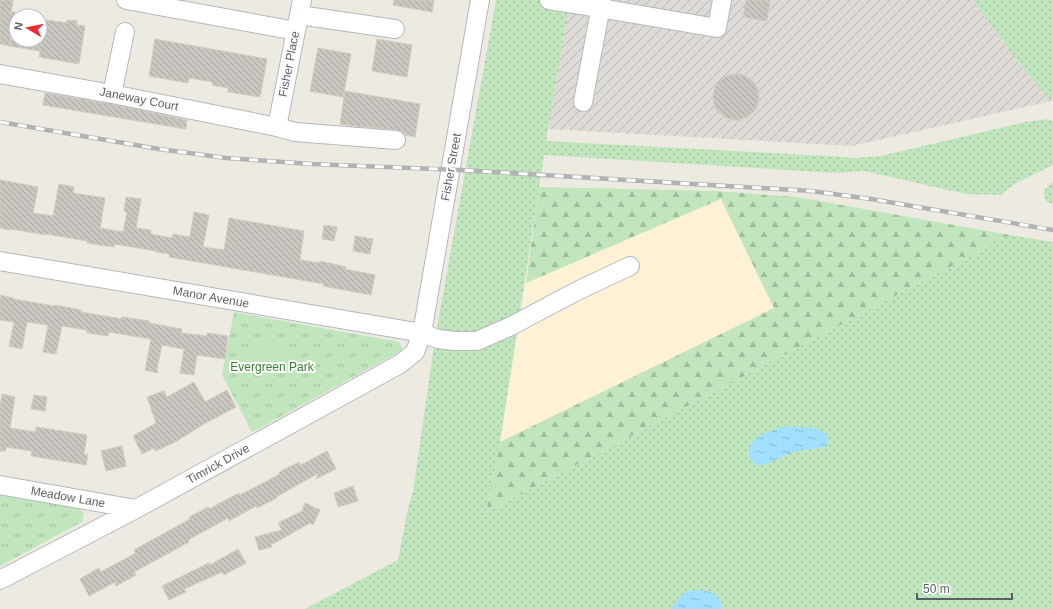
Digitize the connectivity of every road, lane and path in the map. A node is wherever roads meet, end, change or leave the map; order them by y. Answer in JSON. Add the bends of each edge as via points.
{"nodes":[{"id":1,"x":126,"y":0,"type":"edge"},
{"id":2,"x":480,"y":0,"type":"edge"},
{"id":3,"x":549,"y":0,"type":"edge"},
{"id":4,"x":722,"y":0,"type":"edge"},
{"id":5,"x":601,"y":4,"type":"edge"},
{"id":6,"x":299,"y":15,"type":"edge"},
{"id":7,"x":395,"y":29,"type":"dead end"},
{"id":8,"x":125,"y":32,"type":"dead end"},
{"id":9,"x":0,"y":74,"type":"edge"},
{"id":10,"x":112,"y":94,"type":"junction"},
{"id":11,"x":583,"y":102,"type":"dead end"},
{"id":12,"x":277,"y":127,"type":"junction"},
{"id":13,"x":396,"y":140,"type":"dead end"},
{"id":14,"x":0,"y":261,"type":"edge"},
{"id":15,"x":630,"y":266,"type":"dead end"},
{"id":16,"x":422,"y":333,"type":"junction"},
{"id":17,"x":0,"y":485,"type":"edge"},
{"id":18,"x":136,"y":509,"type":"junction"},
{"id":19,"x":0,"y":580,"type":"edge"}],
"edges":[{"from":1,"to":6,"type":"street"},
{"from":2,"to":16,"type":"street","name":"Fisher Street"},
{"from":3,"to":5,"type":"street"},
{"from":4,"to":5,"type":"street","via":[[717,28]]},
{"from":5,"to":11,"type":"street"},
{"from":6,"to":7,"type":"street"},
{"from":6,"to":12,"type":"street","name":"Fisher Place"},
{"from":8,"to":10,"type":"street"},
{"from":9,"to":10,"type":"street","name":"Janeway Court"},
{"from":10,"to":12,"type":"street","name":"Janeway Court"},
{"from":12,"to":13,"type":"street","name":"Janeway Court","via":[[295,132]]},
{"from":14,"to":16,"type":"street","name":"Manor Avenue"},
{"from":15,"to":16,"type":"street","name":"Manor Avenue","via":[[477,341],[438,339]]},
{"from":16,"to":18,"type":"street","name":"Timrick Drive","via":[[415,352],[400,364]]},
{"from":17,"to":18,"type":"street","name":"Meadow Lane"},
{"from":18,"to":19,"type":"street","name":"Timrick Drive"}]}
